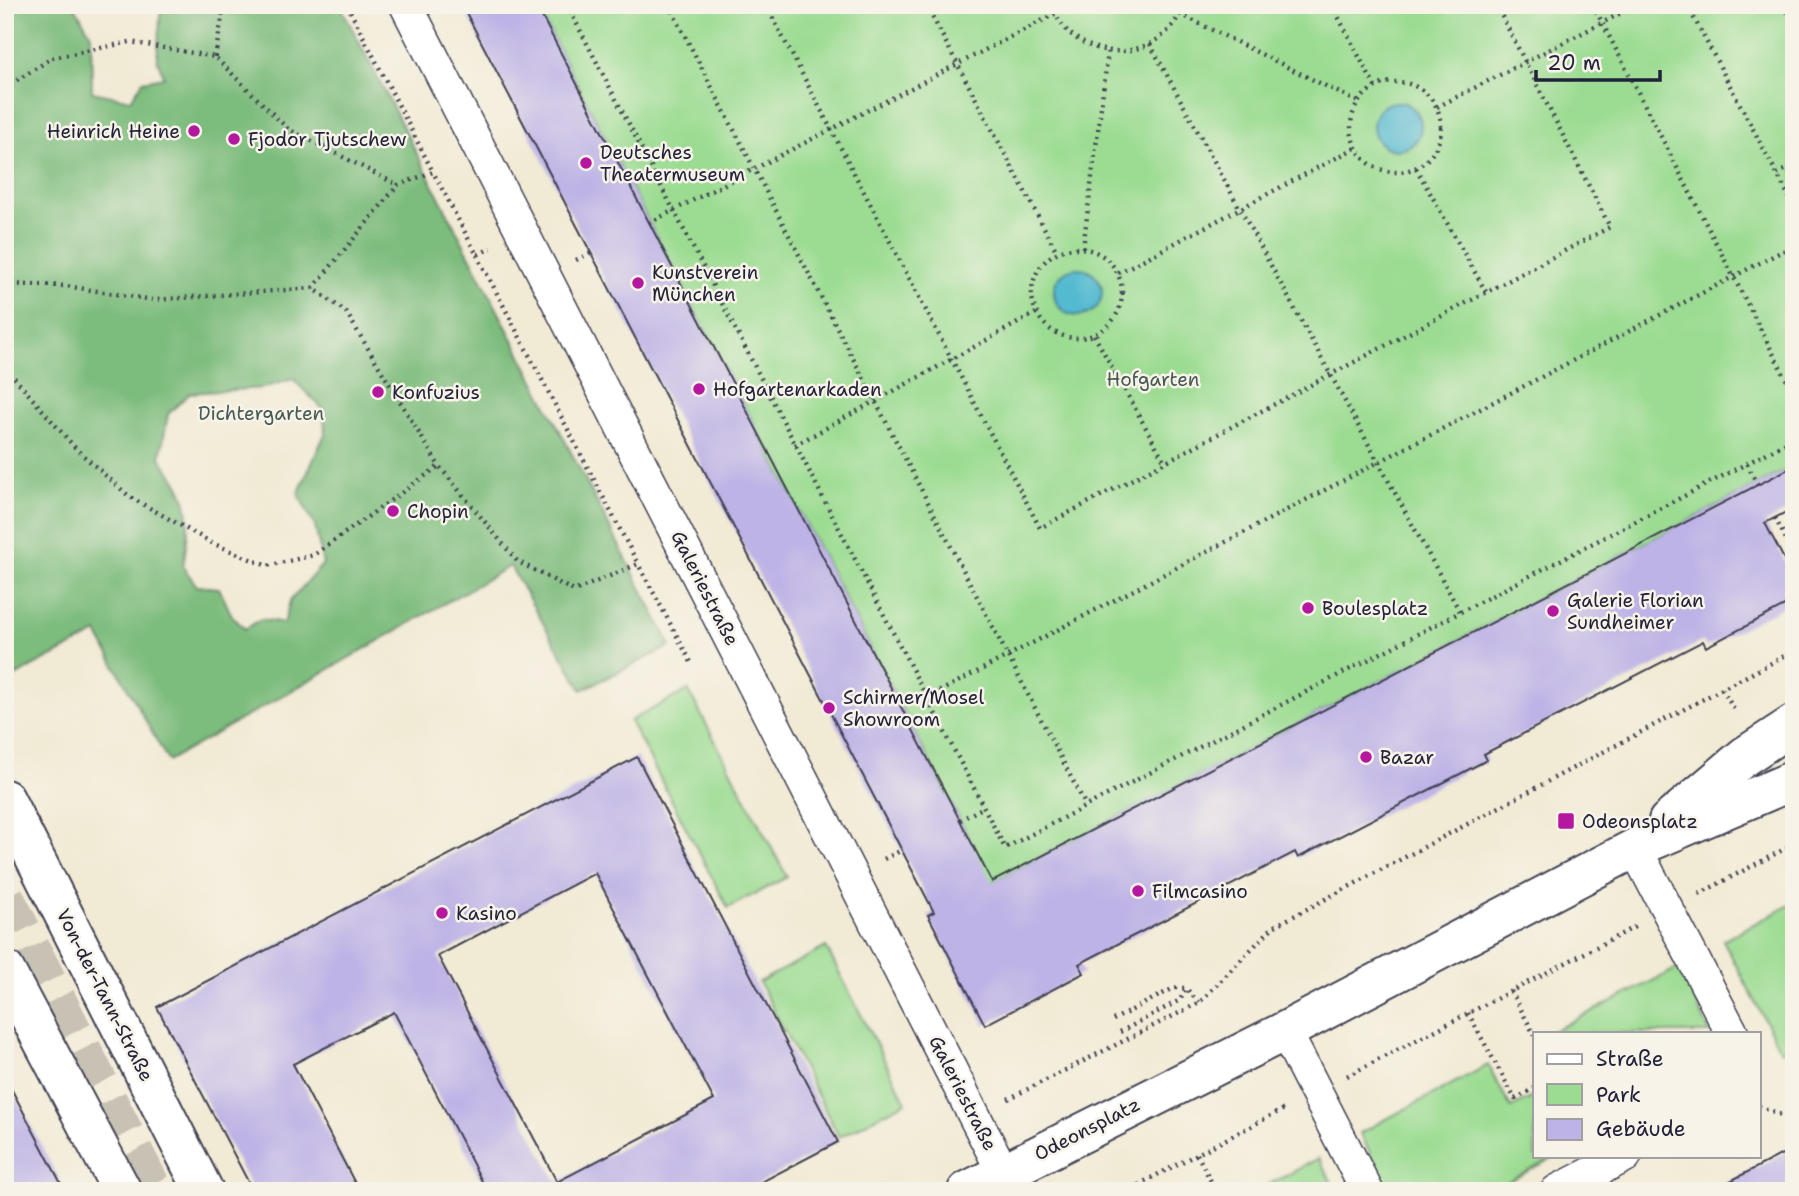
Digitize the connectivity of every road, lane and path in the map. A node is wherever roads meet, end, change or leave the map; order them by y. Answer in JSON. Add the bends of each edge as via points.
{"nodes":[{"id":1,"x":224,"y":5,"type":"edge"},
{"id":2,"x":346,"y":5,"type":"edge"},
{"id":3,"x":406,"y":5,"type":"edge"},
{"id":4,"x":567,"y":5,"type":"edge"},
{"id":5,"x":668,"y":5,"type":"edge"},
{"id":6,"x":766,"y":5,"type":"edge"},
{"id":7,"x":926,"y":5,"type":"edge"},
{"id":8,"x":1052,"y":5,"type":"edge"},
{"id":9,"x":1183,"y":5,"type":"edge"},
{"id":10,"x":1332,"y":5,"type":"edge"},
{"id":11,"x":1496,"y":5,"type":"edge"},
{"id":12,"x":1593,"y":5,"type":"edge"},
{"id":13,"x":1637,"y":5,"type":"edge"},
{"id":14,"x":1687,"y":5,"type":"edge"},
{"id":15,"x":1784,"y":5,"type":"edge"},
{"id":16,"x":1055,"y":14,"type":"junction"},
{"id":17,"x":1180,"y":14,"type":"junction"},
{"id":18,"x":1602,"y":23,"type":"junction"},
{"id":19,"x":1794,"y":25,"type":"edge"},
{"id":20,"x":1150,"y":44,"type":"junction"},
{"id":21,"x":1108,"y":52,"type":"junction"},
{"id":22,"x":215,"y":57,"type":"junction"},
{"id":23,"x":1525,"y":62,"type":"junction"},
{"id":24,"x":957,"y":64,"type":"junction"},
{"id":25,"x":1375,"y":87,"type":"junction"},
{"id":26,"x":5,"y":88,"type":"edge"},
{"id":27,"x":1358,"y":102,"type":"junction"},
{"id":28,"x":1437,"y":107,"type":"junction"},
{"id":29,"x":831,"y":129,"type":"junction"},
{"id":30,"x":1355,"y":148,"type":"junction"},
{"id":31,"x":1794,"y":165,"type":"edge"},
{"id":32,"x":1416,"y":168,"type":"junction"},
{"id":33,"x":754,"y":169,"type":"junction"},
{"id":34,"x":433,"y":172,"type":"junction"},
{"id":35,"x":1777,"y":174,"type":"junction"},
{"id":36,"x":398,"y":185,"type":"junction"},
{"id":37,"x":1794,"y":206,"type":"edge"},
{"id":38,"x":1240,"y":209,"type":"junction"},
{"id":39,"x":674,"y":211,"type":"junction"},
{"id":40,"x":649,"y":223,"type":"dead end"},
{"id":41,"x":523,"y":231,"type":"junction"},
{"id":42,"x":1794,"y":246,"type":"edge"},
{"id":43,"x":1083,"y":247,"type":"junction"},
{"id":44,"x":1057,"y":252,"type":"junction"},
{"id":45,"x":477,"y":255,"type":"junction"},
{"id":46,"x":1118,"y":273,"type":"junction"},
{"id":47,"x":1733,"y":276,"type":"junction"},
{"id":48,"x":5,"y":284,"type":"edge"},
{"id":49,"x":313,"y":288,"type":"junction"},
{"id":50,"x":1486,"y":292,"type":"junction"},
{"id":51,"x":1036,"y":313,"type":"junction"},
{"id":52,"x":1094,"y":334,"type":"junction"},
{"id":53,"x":951,"y":358,"type":"junction"},
{"id":54,"x":5,"y":367,"type":"edge"},
{"id":55,"x":1331,"y":374,"type":"junction"},
{"id":56,"x":1794,"y":394,"type":"edge"},
{"id":57,"x":874,"y":400,"type":"junction"},
{"id":58,"x":1794,"y":439,"type":"edge"},
{"id":59,"x":795,"y":445,"type":"junction"},
{"id":60,"x":1378,"y":461,"type":"junction"},
{"id":61,"x":1165,"y":462,"type":"junction"},
{"id":62,"x":1747,"y":463,"type":"junction"},
{"id":63,"x":439,"y":466,"type":"junction"},
{"id":64,"x":1758,"y":485,"type":"dead end"},
{"id":65,"x":1775,"y":518,"type":"dead end"},
{"id":66,"x":1794,"y":554,"type":"edge"},
{"id":67,"x":638,"y":564,"type":"junction"},
{"id":68,"x":1460,"y":612,"type":"junction"},
{"id":69,"x":1794,"y":651,"type":"edge"},
{"id":70,"x":1008,"y":657,"type":"junction"},
{"id":71,"x":691,"y":664,"type":"dead end"},
{"id":72,"x":1722,"y":689,"type":"junction"},
{"id":73,"x":927,"y":698,"type":"junction"},
{"id":74,"x":1740,"y":720,"type":"dead end"},
{"id":75,"x":1794,"y":724,"type":"edge"},
{"id":76,"x":1794,"y":779,"type":"edge"},
{"id":77,"x":5,"y":799,"type":"edge"},
{"id":78,"x":1086,"y":806,"type":"junction"},
{"id":79,"x":984,"y":807,"type":"junction"},
{"id":80,"x":960,"y":820,"type":"dead end"},
{"id":81,"x":1794,"y":844,"type":"edge"},
{"id":82,"x":1636,"y":848,"type":"junction"},
{"id":83,"x":1667,"y":911,"type":"junction"},
{"id":84,"x":5,"y":970,"type":"edge"},
{"id":85,"x":1186,"y":988,"type":"junction"},
{"id":86,"x":1511,"y":991,"type":"junction"},
{"id":87,"x":1199,"y":1003,"type":"junction"},
{"id":88,"x":1468,"y":1013,"type":"junction"},
{"id":89,"x":1113,"y":1020,"type":"dead end"},
{"id":90,"x":1285,"y":1031,"type":"junction"},
{"id":91,"x":1120,"y":1032,"type":"dead end"},
{"id":92,"x":1533,"y":1032,"type":"edge"},
{"id":93,"x":1731,"y":1032,"type":"edge"},
{"id":94,"x":1533,"y":1089,"type":"edge"},
{"id":95,"x":1315,"y":1092,"type":"junction"},
{"id":96,"x":1760,"y":1106,"type":"edge"},
{"id":97,"x":975,"y":1117,"type":"junction"},
{"id":98,"x":1794,"y":1121,"type":"edge"},
{"id":99,"x":1197,"y":1154,"type":"junction"},
{"id":100,"x":1623,"y":1158,"type":"edge"},
{"id":101,"x":1003,"y":1171,"type":"junction"},
{"id":102,"x":1601,"y":1181,"type":"edge"},
{"id":103,"x":122,"y":1191,"type":"edge"},
{"id":104,"x":204,"y":1191,"type":"edge"},
{"id":105,"x":967,"y":1191,"type":"edge"},
{"id":106,"x":1126,"y":1191,"type":"edge"},
{"id":107,"x":1216,"y":1191,"type":"edge"},
{"id":108,"x":1367,"y":1191,"type":"edge"},
{"id":109,"x":1557,"y":1191,"type":"edge"}],
"edges":[{"from":1,"to":22,"type":"path"},
{"from":2,"to":34,"type":"path"},
{"from":3,"to":41,"type":"street","name":"Galeriestraße"},
{"from":4,"to":39,"type":"path"},
{"from":5,"to":33,"type":"path"},
{"from":6,"to":29,"type":"path"},
{"from":7,"to":24,"type":"path"},
{"from":8,"to":16,"type":"path"},
{"from":9,"to":17,"type":"path"},
{"from":10,"to":25,"type":"path"},
{"from":11,"to":23,"type":"path"},
{"from":12,"to":18,"type":"path"},
{"from":13,"to":18,"type":"path"},
{"from":14,"to":35,"type":"path"},
{"from":15,"to":19,"type":"path"},
{"from":16,"to":21,"type":"path","via":[[1068,32]]},
{"from":16,"to":24,"type":"path"},
{"from":17,"to":20,"type":"path","via":[[1168,31]]},
{"from":17,"to":27,"type":"path"},
{"from":18,"to":23,"type":"path"},
{"from":18,"to":47,"type":"path"},
{"from":20,"to":21,"type":"path"},
{"from":20,"to":38,"type":"path"},
{"from":21,"to":43,"type":"path"},
{"from":22,"to":26,"type":"path","via":[[130,42],[52,58]]},
{"from":22,"to":36,"type":"path","via":[[288,129]]},
{"from":23,"to":28,"type":"path"},
{"from":23,"to":50,"type":"path","via":[[1610,227]]},
{"from":24,"to":29,"type":"path"},
{"from":24,"to":44,"type":"path"},
{"from":25,"to":27,"type":"path"},
{"from":25,"to":28,"type":"path","via":[[1403,82],[1423,91]]},
{"from":27,"to":30,"type":"path","via":[[1350,124]]},
{"from":28,"to":32,"type":"path","via":[[1441,135],[1428,160]]},
{"from":29,"to":33,"type":"path"},
{"from":29,"to":53,"type":"path"},
{"from":30,"to":32,"type":"path","via":[[1363,160],[1388,173]]},
{"from":30,"to":38,"type":"path"},
{"from":31,"to":35,"type":"path"},
{"from":32,"to":50,"type":"path"},
{"from":33,"to":39,"type":"path"},
{"from":33,"to":57,"type":"path"},
{"from":34,"to":36,"type":"path"},
{"from":34,"to":45,"type":"path"},
{"from":35,"to":37,"type":"path"},
{"from":36,"to":49,"type":"path"},
{"from":38,"to":46,"type":"path"},
{"from":38,"to":55,"type":"path"},
{"from":39,"to":40,"type":"path"},
{"from":39,"to":59,"type":"path"},
{"from":41,"to":45,"type":"path"},
{"from":41,"to":97,"type":"street","name":"Galeriestraße"},
{"from":42,"to":47,"type":"path"},
{"from":43,"to":44,"type":"path"},
{"from":43,"to":46,"type":"path","via":[[1110,260]]},
{"from":44,"to":51,"type":"path","via":[[1036,271],[1031,285]]},
{"from":45,"to":67,"type":"path"},
{"from":46,"to":52,"type":"path","via":[[1122,287],[1119,308],[1107,327]]},
{"from":47,"to":56,"type":"path"},
{"from":47,"to":60,"type":"path"},
{"from":48,"to":49,"type":"path","via":[[66,286],[154,300]]},
{"from":49,"to":63,"type":"path","via":[[346,312]]},
{"from":50,"to":55,"type":"path"},
{"from":51,"to":52,"type":"path","via":[[1044,324],[1068,337]]},
{"from":51,"to":53,"type":"path"},
{"from":52,"to":61,"type":"path"},
{"from":53,"to":57,"type":"path"},
{"from":53,"to":61,"type":"path","via":[[1040,528]]},
{"from":54,"to":63,"type":"path","via":[[77,450],[130,497],[212,543],[267,566],[314,555]]},
{"from":55,"to":60,"type":"path"},
{"from":55,"to":61,"type":"path"},
{"from":57,"to":59,"type":"path"},
{"from":57,"to":70,"type":"path"},
{"from":58,"to":62,"type":"path"},
{"from":59,"to":73,"type":"path"},
{"from":60,"to":68,"type":"path"},
{"from":60,"to":70,"type":"path"},
{"from":62,"to":64,"type":"path"},
{"from":62,"to":68,"type":"path"},
{"from":63,"to":67,"type":"path","via":[[517,561],[574,591]]},
{"from":65,"to":66,"type":"path"},
{"from":67,"to":71,"type":"path"},
{"from":68,"to":78,"type":"path"},
{"from":69,"to":72,"type":"path"},
{"from":70,"to":73,"type":"path"},
{"from":70,"to":78,"type":"path"},
{"from":72,"to":74,"type":"path"},
{"from":72,"to":87,"type":"path","via":[[1273,927]]},
{"from":73,"to":79,"type":"path"},
{"from":75,"to":82,"type":"street","name":"Odeonsplatz","via":[[1745,756]]},
{"from":76,"to":82,"type":"street","name":"Odeonsplatz"},
{"from":77,"to":104,"type":"street","name":"Von-der-Tann-Straße"},
{"from":78,"to":79,"type":"path","via":[[1005,848]]},
{"from":79,"to":80,"type":"path"},
{"from":81,"to":83,"type":"path"},
{"from":82,"to":83,"type":"street"},
{"from":82,"to":90,"type":"street","name":"Odeonsplatz"},
{"from":83,"to":86,"type":"path"},
{"from":83,"to":93,"type":"street"},
{"from":84,"to":103,"type":"street"},
{"from":85,"to":87,"type":"path"},
{"from":85,"to":89,"type":"path","via":[[1174,988]]},
{"from":85,"to":91,"type":"path","via":[[1180,1000]]},
{"from":86,"to":88,"type":"path"},
{"from":86,"to":92,"type":"path"},
{"from":87,"to":97,"type":"path"},
{"from":88,"to":94,"type":"path","via":[[1515,1099]]},
{"from":88,"to":95,"type":"path"},
{"from":90,"to":95,"type":"street"},
{"from":90,"to":101,"type":"street","name":"Odeonsplatz"},
{"from":95,"to":99,"type":"path"},
{"from":95,"to":108,"type":"street"},
{"from":96,"to":98,"type":"path"},
{"from":97,"to":101,"type":"street","name":"Galeriestraße"},
{"from":99,"to":106,"type":"path"},
{"from":99,"to":107,"type":"path"},
{"from":100,"to":102,"type":"street"},
{"from":101,"to":105,"type":"street","name":"Odeonsplatz"},
{"from":102,"to":109,"type":"street"}]}
